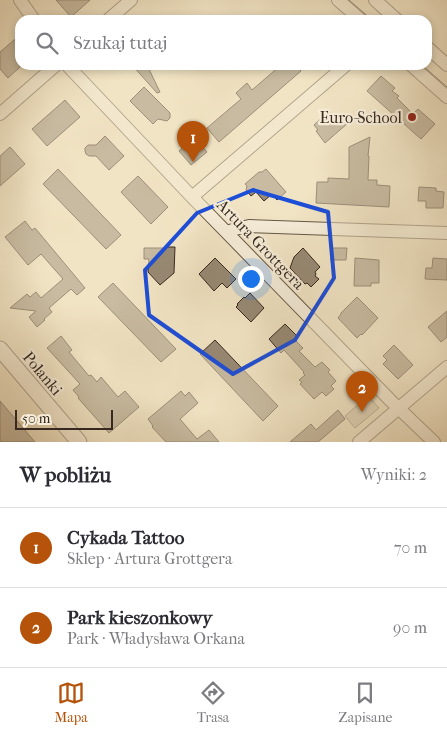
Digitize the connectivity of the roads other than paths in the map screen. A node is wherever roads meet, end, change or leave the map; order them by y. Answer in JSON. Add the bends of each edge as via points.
{"nodes":[{"id":1,"x":20,"y":0,"type":"edge"},
{"id":2,"x":131,"y":0,"type":"edge"},
{"id":3,"x":338,"y":0,"type":"edge"},
{"id":4,"x":375,"y":0,"type":"edge"},
{"id":5,"x":30,"y":15,"type":"edge"},
{"id":6,"x":114,"y":15,"type":"edge"},
{"id":7,"x":355,"y":15,"type":"edge"},
{"id":8,"x":392,"y":15,"type":"edge"},
{"id":9,"x":432,"y":52,"type":"edge"},
{"id":10,"x":447,"y":65,"type":"edge"},
{"id":11,"x":50,"y":70,"type":"edge"},
{"id":12,"x":72,"y":70,"type":"edge"},
{"id":13,"x":340,"y":70,"type":"edge"},
{"id":14,"x":417,"y":70,"type":"edge"},
{"id":15,"x":447,"y":97,"type":"edge"},
{"id":16,"x":0,"y":114,"type":"edge"},
{"id":17,"x":192,"y":196,"type":"junction"},
{"id":18,"x":227,"y":232,"type":"junction"},
{"id":19,"x":447,"y":234,"type":"edge"},
{"id":20,"x":0,"y":349,"type":"edge"},
{"id":21,"x":447,"y":367,"type":"edge"},
{"id":22,"x":398,"y":409,"type":"junction"},
{"id":23,"x":79,"y":442,"type":"edge"},
{"id":24,"x":359,"y":442,"type":"edge"},
{"id":25,"x":434,"y":442,"type":"edge"}],
"edges":[{"from":1,"to":5,"type":"street"},
{"from":2,"to":6,"type":"street"},
{"from":3,"to":7,"type":"street"},
{"from":4,"to":8,"type":"street"},
{"from":9,"to":10,"type":"street"},
{"from":11,"to":16,"type":"street"},
{"from":12,"to":17,"type":"street","name":"Artura Grottgera"},
{"from":13,"to":17,"type":"street"},
{"from":14,"to":15,"type":"street"},
{"from":17,"to":18,"type":"street","name":"Artura Grottgera"},
{"from":18,"to":19,"type":"street","via":[[249,226]]},
{"from":18,"to":22,"type":"street","name":"Artura Grottgera"},
{"from":20,"to":23,"type":"street","name":"Polanki"},
{"from":21,"to":22,"type":"street"},
{"from":22,"to":24,"type":"street"},
{"from":22,"to":25,"type":"street","name":"Artura Grottgera"}]}
